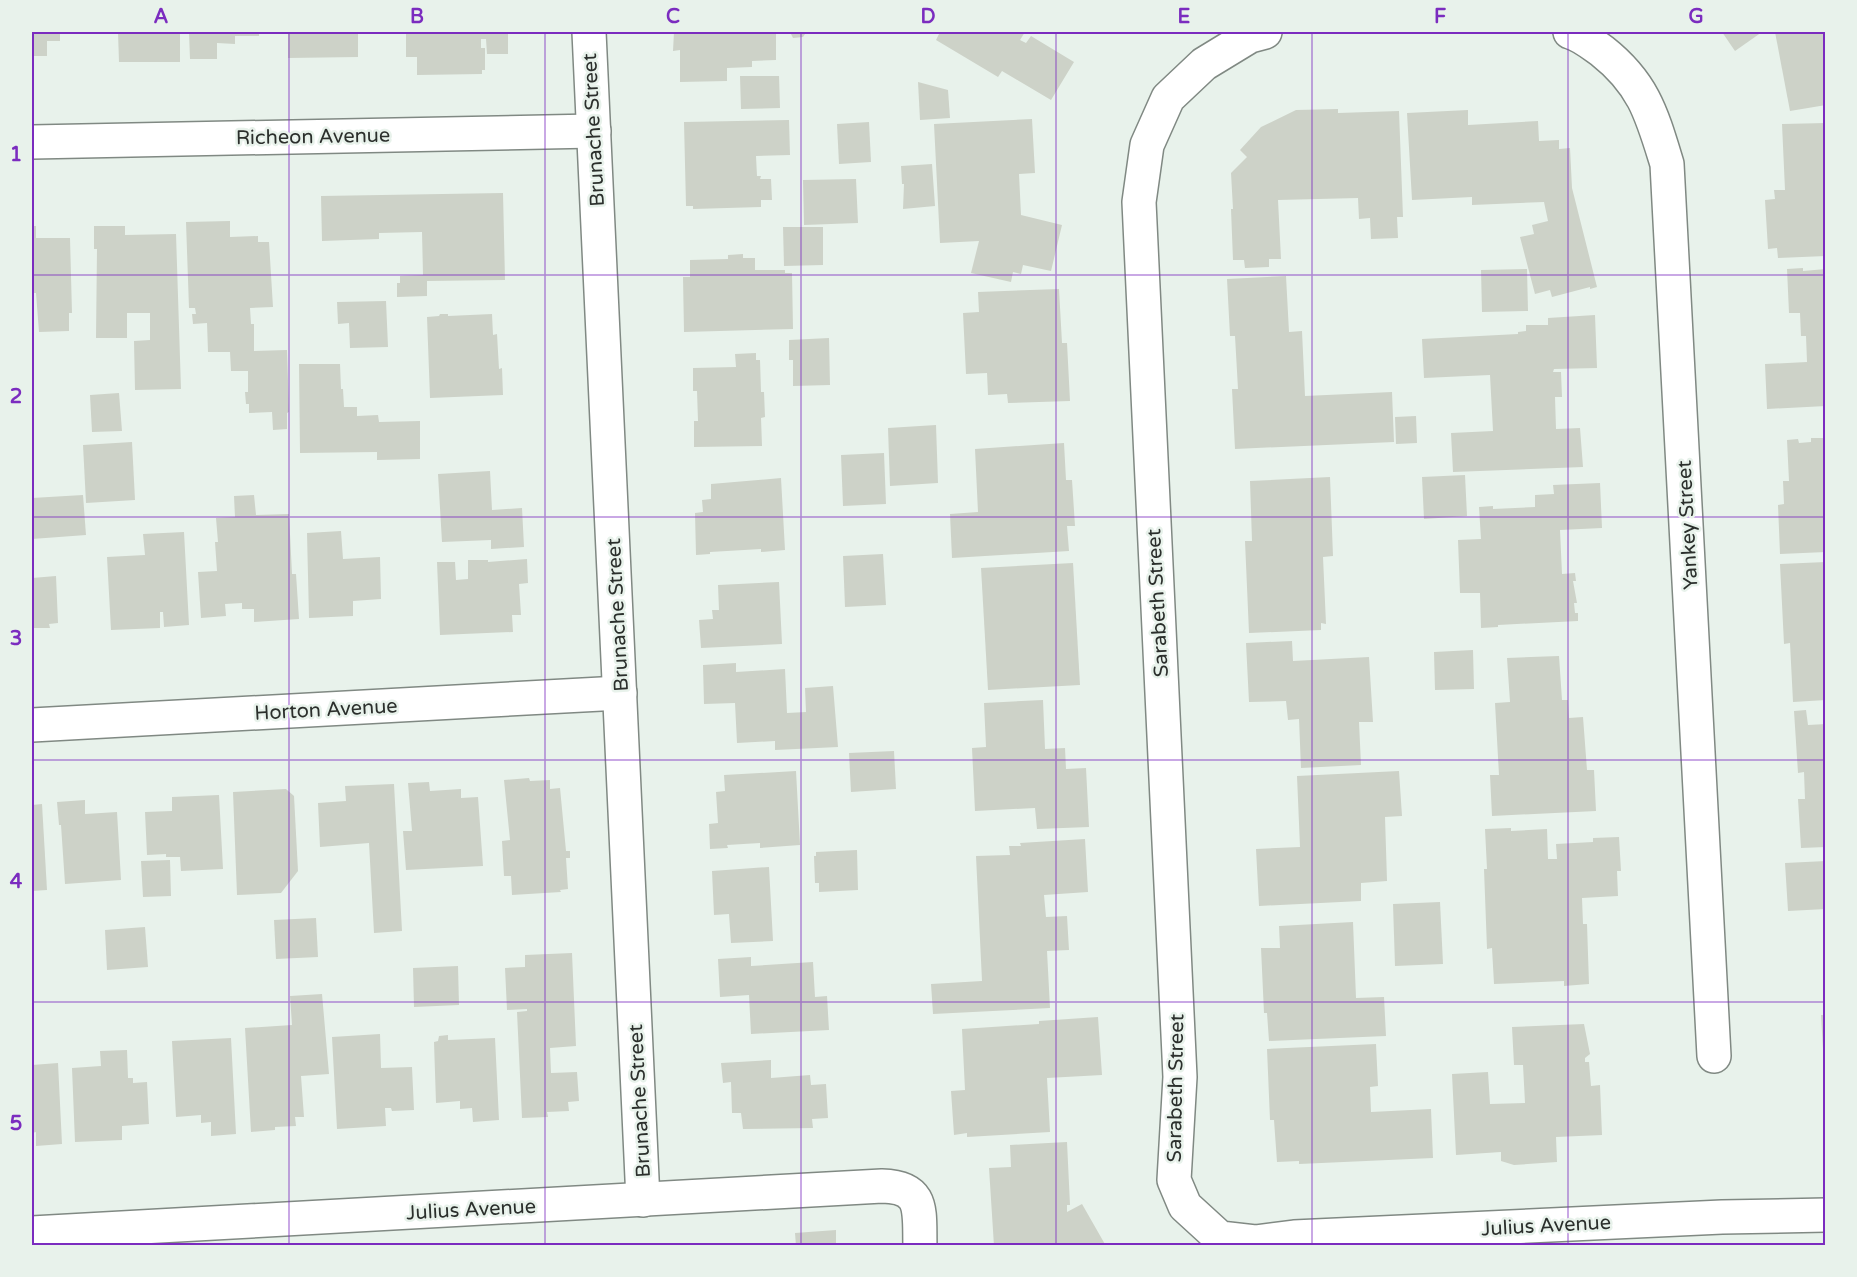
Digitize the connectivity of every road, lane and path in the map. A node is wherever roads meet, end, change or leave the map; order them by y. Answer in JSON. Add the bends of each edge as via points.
{"nodes":[{"id":1,"x":589,"y":32,"type":"edge"},
{"id":2,"x":1265,"y":32,"type":"edge"},
{"id":3,"x":1570,"y":32,"type":"edge"},
{"id":4,"x":594,"y":131,"type":"junction"},
{"id":5,"x":32,"y":142,"type":"edge"},
{"id":6,"x":620,"y":693,"type":"junction"},
{"id":7,"x":32,"y":725,"type":"edge"},
{"id":8,"x":1714,"y":1056,"type":"dead end"},
{"id":9,"x":643,"y":1200,"type":"junction"},
{"id":10,"x":1826,"y":1215,"type":"edge"},
{"id":11,"x":1201,"y":1222,"type":"joint"},
{"id":12,"x":32,"y":1233,"type":"edge"},
{"id":13,"x":920,"y":1245,"type":"edge"}],
"edges":[{"from":1,"to":4,"type":"street","name":"Brunache Street"},
{"from":2,"to":11,"type":"street","name":"Sarabeth Street","via":[[1250,36],[1204,64],[1168,98],[1147,145],[1139,202],[1180,1077],[1174,1180],[1185,1206]]},
{"from":3,"to":8,"type":"street","name":"Yankey Street","via":[[1621,66],[1641,93],[1667,164]]},
{"from":4,"to":5,"type":"street","name":"Richeon Avenue"},
{"from":4,"to":6,"type":"street","name":"Brunache Street"},
{"from":6,"to":7,"type":"street","name":"Horton Avenue"},
{"from":6,"to":9,"type":"street","name":"Brunache Street"},
{"from":9,"to":12,"type":"street","name":"Julius Avenue"},
{"from":9,"to":13,"type":"street","name":"Julius Avenue","via":[[895,1186],[909,1191],[916,1201]]},
{"from":10,"to":11,"type":"street","name":"Julius Avenue","via":[[1294,1237],[1255,1242],[1220,1238]]}]}
